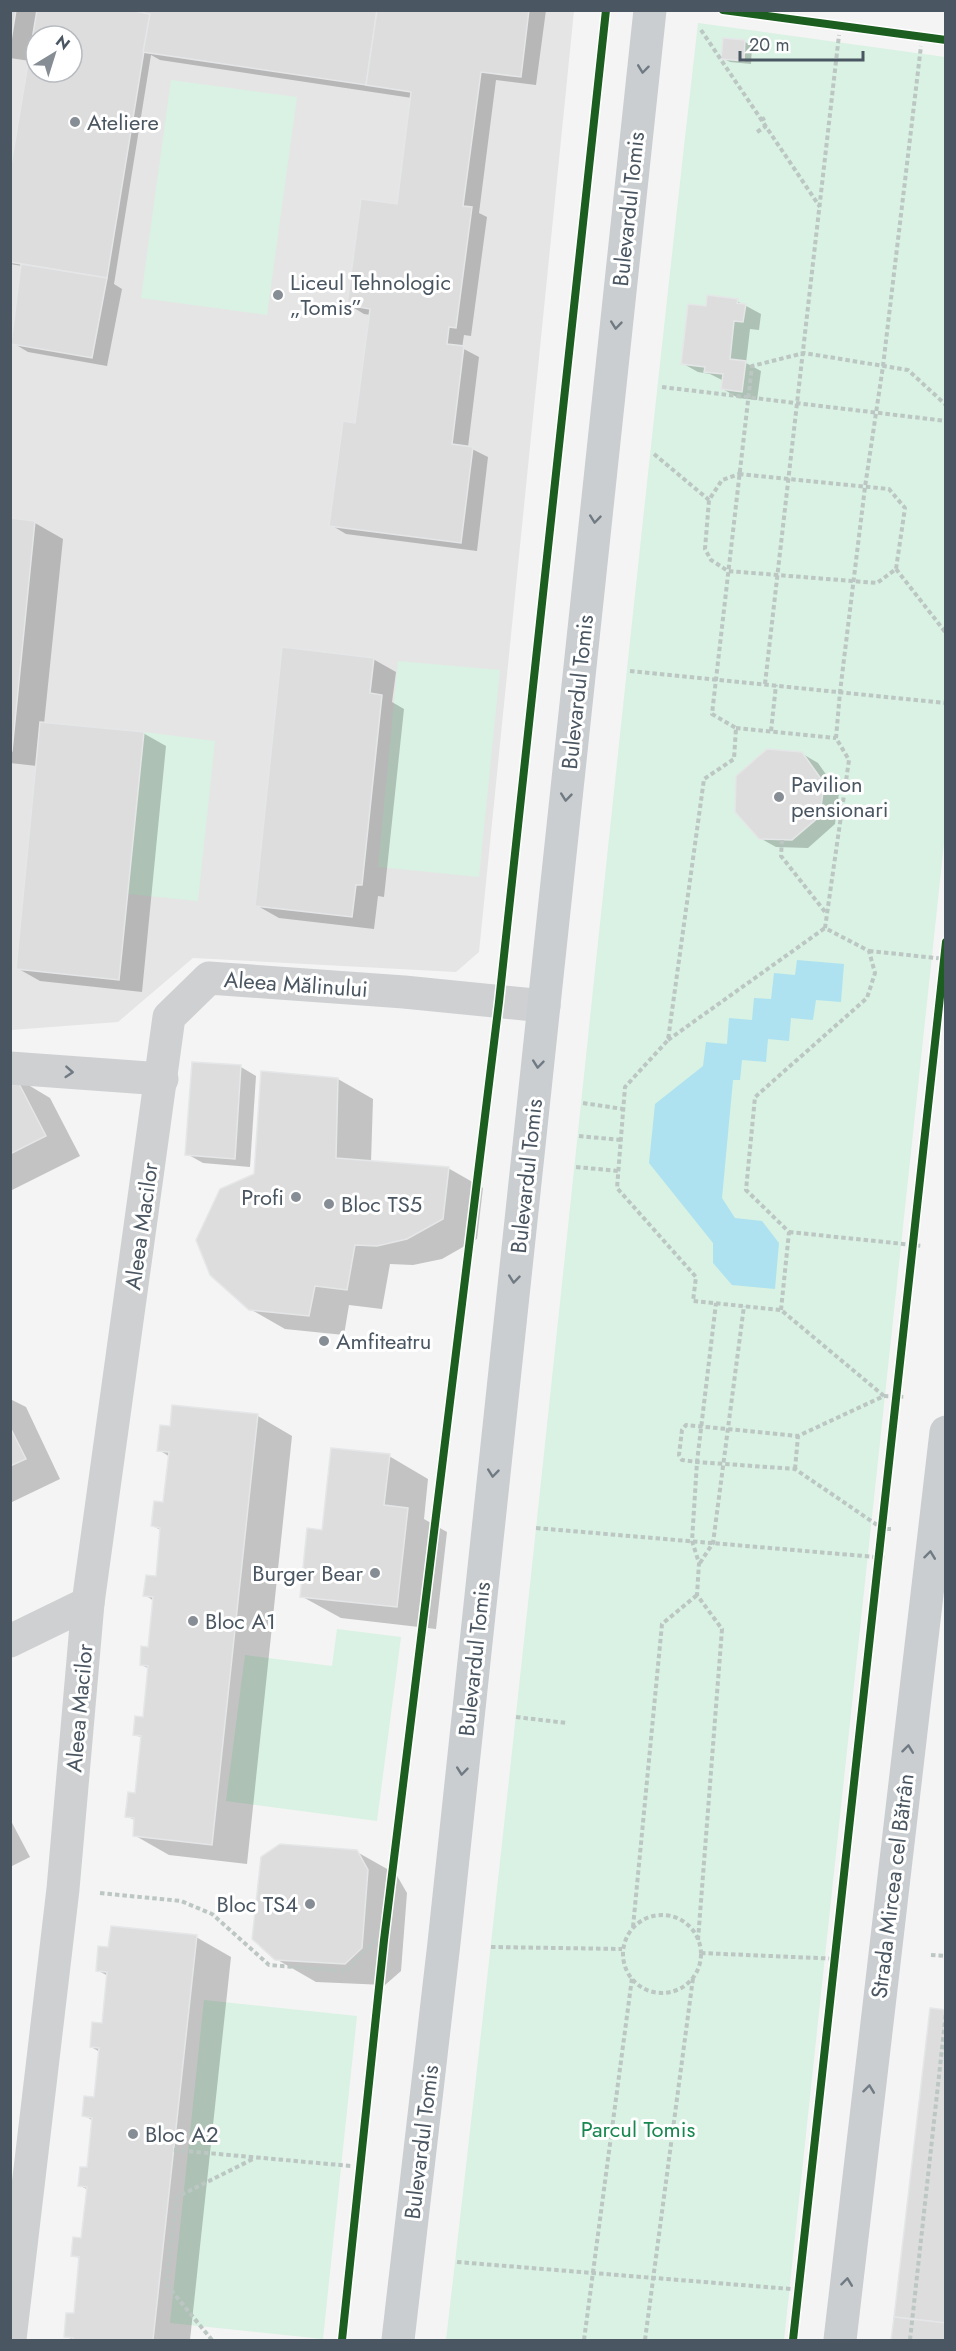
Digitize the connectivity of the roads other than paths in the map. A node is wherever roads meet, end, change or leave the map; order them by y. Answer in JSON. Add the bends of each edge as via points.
{"nodes":[{"id":1,"x":650,"y":10,"type":"edge"},
{"id":2,"x":544,"y":1006,"type":"junction"},
{"id":3,"x":10,"y":1068,"type":"edge"},
{"id":4,"x":162,"y":1079,"type":"junction"},
{"id":5,"x":945,"y":1432,"type":"edge"},
{"id":6,"x":88,"y":1603,"type":"junction"},
{"id":7,"x":10,"y":1641,"type":"edge"},
{"id":8,"x":10,"y":2338,"type":"edge"},
{"id":9,"x":398,"y":2340,"type":"edge"},
{"id":10,"x":840,"y":2340,"type":"edge"}],
"edges":[{"from":1,"to":2,"type":"main road","name":"Bulevardul Tomis","one_way":true},
{"from":2,"to":4,"type":"street","name":"Aleea Mălinului","via":[[209,978],[169,1017]]},
{"from":2,"to":9,"type":"main road","name":"Bulevardul Tomis","one_way":true},
{"from":3,"to":4,"type":"street","one_way":true},
{"from":4,"to":6,"type":"street","name":"Aleea Macilor"},
{"from":10,"to":5,"type":"main road","name":"Strada Mircea cel Bătrân","one_way":true},
{"from":6,"to":7,"type":"street"},
{"from":6,"to":8,"type":"street","name":"Aleea Macilor","via":[[63,1889]]}]}
